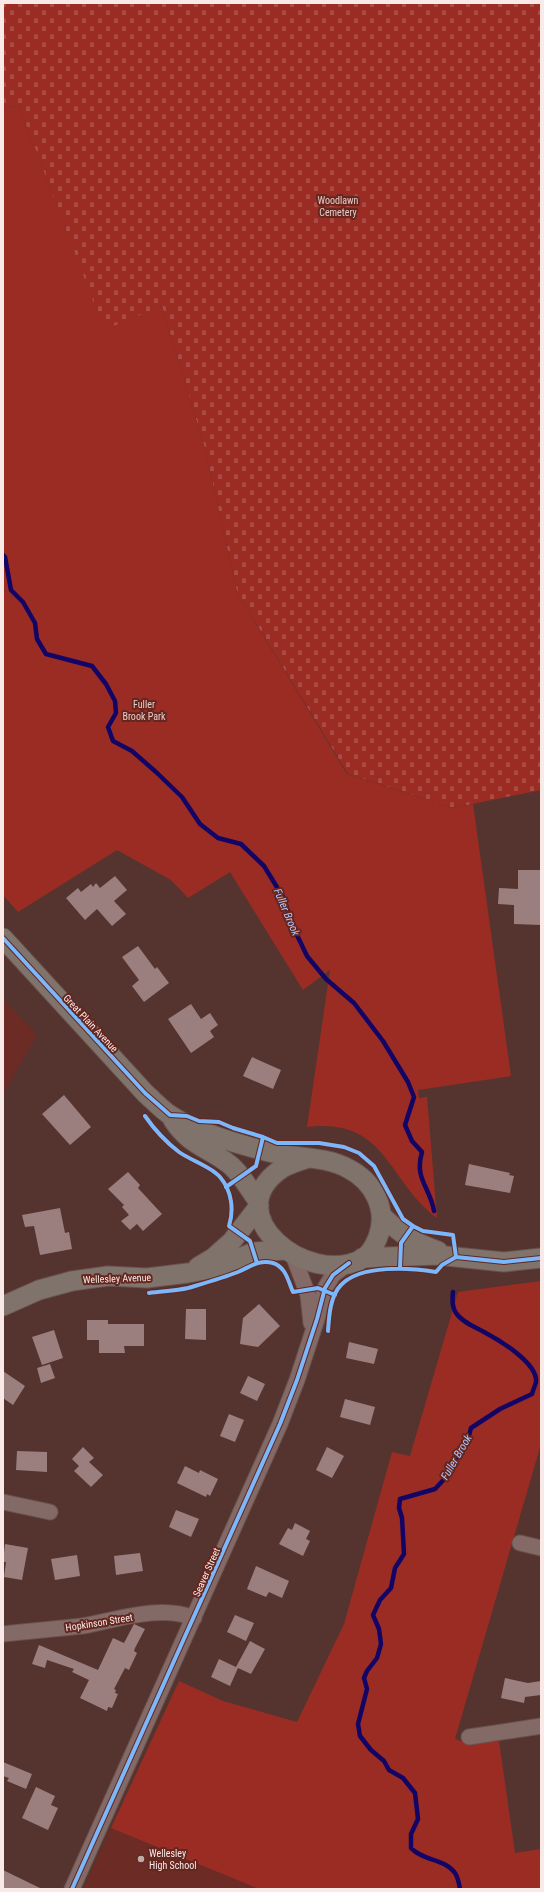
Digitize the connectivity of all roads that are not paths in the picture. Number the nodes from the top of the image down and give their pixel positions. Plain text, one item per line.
1 (3, 938) edge
2 (170, 1115) junction
3 (309, 1158) junction
4 (258, 1204) junction
5 (382, 1216) junction
6 (289, 1253) junction
7 (456, 1257) junction
8 (541, 1258) edge
9 (356, 1261) junction
10 (188, 1272) junction
11 (3, 1306) edge
12 (311, 1336) junction
13 (3, 1502) edge
14 (50, 1512) dead end
15 (520, 1543) dead end
16 (541, 1548) edge
17 (194, 1618) junction
18 (3, 1634) edge
19 (541, 1726) edge
20 (469, 1737) dead end
21 (72, 1889) edge

1 - 2 main road, Great Plain Avenue
2 - 3 main road, Great Plain Avenue
2 - 4 main road, Great Plain Avenue
3 - 4 main road
3 - 5 main road
4 - 6 main road
4 - 10 main road, Wellesley Avenue
5 - 7 main road
5 - 9 main road
6 - 9 main road
6 - 10 main road, Wellesley Avenue
6 - 12 street, Seaver Street
7 - 8 main road
7 - 9 main road
9 - 12 street, Seaver Street
10 - 11 main road, Wellesley Avenue
12 - 17 street, Seaver Street
13 - 14 street
15 - 16 street
17 - 18 street, Hopkinson Street
17 - 21 street, Seaver Street
19 - 20 street

